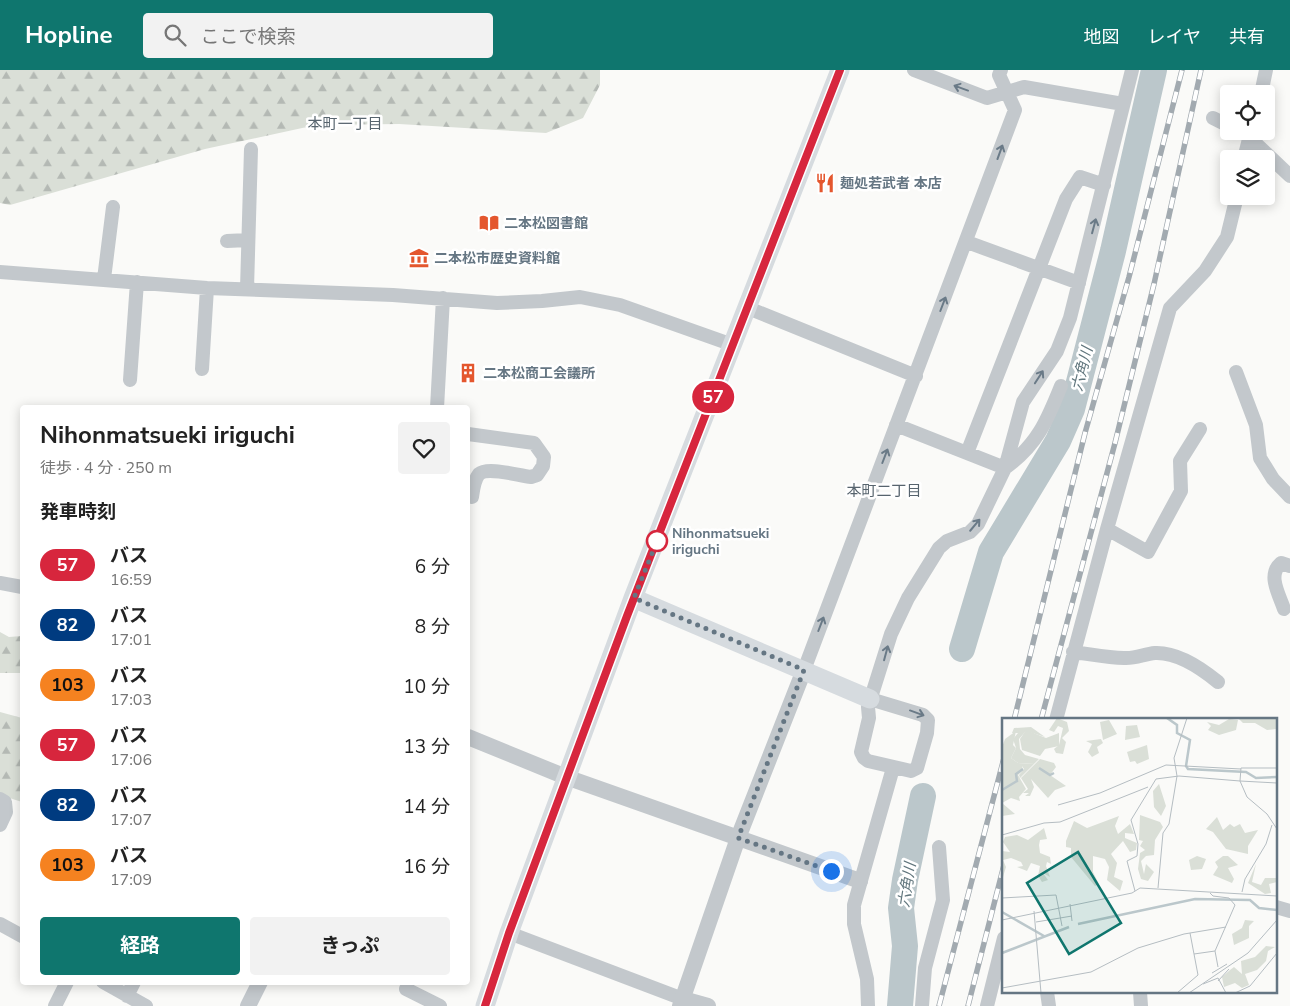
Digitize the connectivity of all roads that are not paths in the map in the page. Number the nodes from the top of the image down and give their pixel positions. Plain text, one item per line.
1 (840, 70) edge
2 (914, 70) edge
3 (1001, 70) edge
4 (1132, 70) edge
5 (1266, 70) edge
6 (1263, 85) edge
7 (1007, 93) junction
8 (1123, 104) junction
9 (1213, 118) dead end
10 (1220, 122) edge
11 (1253, 140) edge
12 (251, 149) dead end
13 (1290, 176) edge
14 (1104, 185) junction
15 (1235, 205) edge
16 (113, 207) dead end
17 (248, 240) junction
18 (227, 241) dead end
19 (967, 242) junction
20 (1038, 268) junction
21 (0, 272) edge
22 (104, 279) junction
23 (137, 282) junction
24 (1079, 283) junction
25 (207, 288) junction
26 (247, 289) junction
27 (443, 298) junction
28 (748, 308) junction
29 (733, 345) junction
30 (202, 369) dead end
31 (1236, 372) dead end
32 (916, 376) junction
33 (130, 380) dead end
34 (1061, 386) dead end
35 (437, 405) edge
36 (896, 425) junction
37 (1200, 429) dead end
38 (470, 434) edge
39 (967, 453) junction
40 (1005, 468) junction
41 (472, 497) dead end
42 (1290, 497) edge
43 (1107, 529) junction
44 (1290, 566) edge
45 (0, 583) edge
46 (20, 587) edge
47 (634, 598) junction
48 (1284, 609) dead end
49 (1073, 652) junction
50 (804, 670) junction
51 (1218, 682) dead end
52 (870, 699) junction
53 (1056, 718) edge
54 (470, 737) edge
55 (893, 768) junction
56 (566, 777) junction
57 (0, 799) edge
58 (0, 825) edge
59 (738, 838) junction
60 (938, 847) dead end
61 (860, 881) junction
62 (0, 924) edge
63 (20, 932) edge
64 (509, 933) junction
65 (1002, 946) edge
66 (65, 985) edge
67 (108, 985) edge
68 (132, 985) edge
69 (258, 985) edge
70 (406, 989) dead end
71 (127, 996) junction
72 (681, 1002) edge
73 (54, 1006) edge
74 (146, 1006) edge
75 (248, 1006) edge
76 (440, 1006) edge
77 (485, 1006) edge
78 (708, 1006) edge
79 (868, 1006) edge
80 (922, 1006) edge
81 (987, 1006) edge

1 - 28 main road
7 -> 2 street
3 - 7 street
4 - 8 street
5 - 6 street
7 - 8 street
19 -> 7 street
8 - 14 street
9 - 10 street
11 - 13 street
12 - 17 street
14 - 20 street
24 -> 14 street
15 - 43 street
16 - 22 street
17 - 18 street
17 - 26 street
19 - 20 street
32 -> 19 street
20 - 24 street
20 - 39 street
21 - 22 street
22 - 23 street
23 - 25 street
23 - 33 street
40 -> 24 street
25 - 26 street
25 - 30 street
26 - 27 street
27 - 29 street
27 - 35 street
28 - 29 main road
28 - 32 street
29 - 47 main road
31 - 42 street
32 - 36 street
34 - 40 street
36 - 39 street
50 -> 36 street
37 - 43 street
38 - 41 street
39 - 40 street
52 -> 40 street
43 - 49 street
44 - 48 street
45 - 46 street
47 - 50 main road
47 - 56 main road
49 - 51 street
49 - 53 street
50 - 52 main road
50 - 59 street
52 - 55 street
52 -> 55 street
54 - 56 street
55 - 61 street
56 - 59 street
56 - 64 main road
57 - 58 street
59 - 61 street
59 - 72 street
60 - 80 street
61 - 79 street
62 - 63 street
64 - 72 street
64 - 77 main road
65 - 81 street
66 - 73 street
67 - 71 street
68 - 71 street
69 - 75 street
70 - 76 street
71 - 74 street
72 - 78 street

